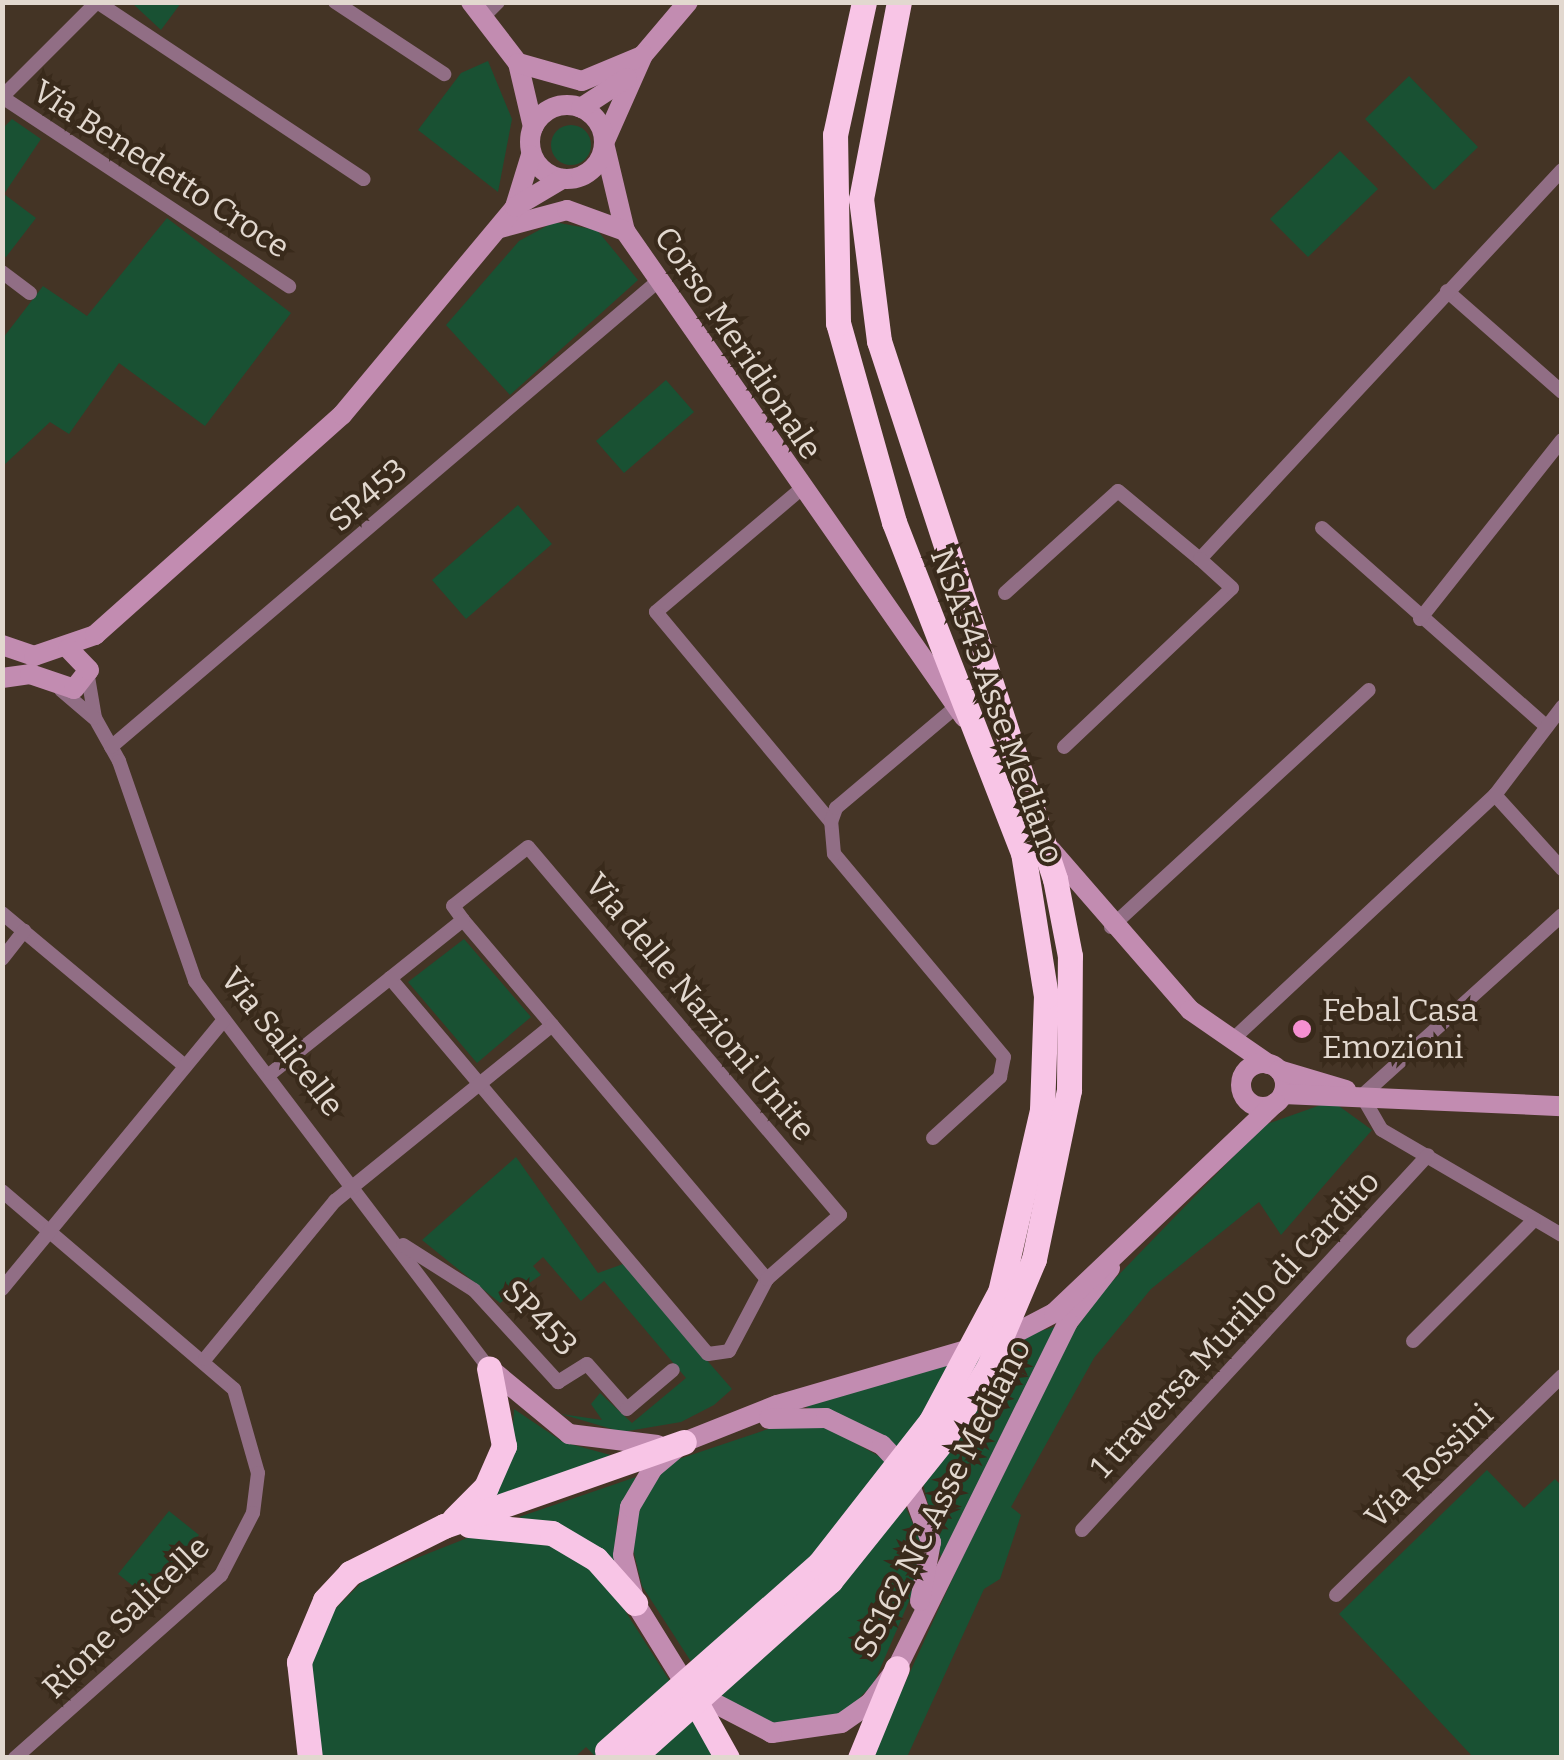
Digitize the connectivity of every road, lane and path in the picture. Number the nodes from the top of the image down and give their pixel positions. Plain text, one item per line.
1 (97, 2) edge
2 (335, 2) edge
3 (688, 2) edge
4 (864, 2) edge
5 (899, 2) edge
6 (484, 8) edge
7 (640, 62) junction
8 (518, 63) junction
9 (444, 74) dead end
10 (2, 97) edge
11 (581, 108) junction
12 (532, 127) junction
13 (604, 143) junction
14 (531, 155) junction
15 (1562, 170) edge
16 (364, 179) dead end
17 (562, 180) junction
18 (515, 207) junction
19 (498, 229) junction
20 (625, 231) junction
21 (2, 272) edge
22 (657, 282) junction
23 (289, 286) dead end
24 (1446, 291) junction
25 (30, 293) dead end
26 (1562, 392) edge
27 (1562, 440) edge
28 (801, 489) junction
29 (1322, 528) dead end
30 (1200, 559) junction
31 (1006, 593) dead end
32 (1420, 619) junction
33 (108, 624) junction
34 (2, 645) edge
35 (68, 648) junction
36 (88, 672) junction
37 (2, 678) edge
38 (61, 690) junction
39 (1369, 690) dead end
40 (957, 706) junction
41 (1562, 708) edge
42 (95, 718) junction
43 (1547, 727) junction
44 (111, 746) junction
45 (1064, 747) dead end
46 (1495, 795) junction
47 (831, 822) junction
48 (1562, 869) edge
49 (2, 913) edge
50 (1562, 915) edge
51 (463, 920) junction
52 (1111, 927) junction
53 (24, 931) junction
54 (2, 959) edge
55 (390, 978) junction
56 (224, 1020) junction
57 (552, 1025) junction
58 (1231, 1041) junction
59 (185, 1066) junction
60 (1274, 1067) junction
61 (270, 1074) junction
62 (481, 1084) junction
63 (1245, 1092) junction
64 (1362, 1096) junction
65 (1279, 1098) junction
66 (1562, 1106) edge
67 (933, 1138) dead end
68 (1428, 1156) junction
69 (1204, 1176) junction
70 (356, 1182) junction
71 (2, 1191) edge
72 (1534, 1220) junction
73 (51, 1230) junction
74 (1562, 1235) edge
75 (403, 1245) junction
76 (1110, 1268) junction
77 (767, 1279) junction
78 (2, 1289) edge
79 (1021, 1294) joint
80 (1413, 1342) dead end
81 (205, 1359) junction
82 (490, 1368) junction
83 (673, 1370) dead end
84 (1562, 1376) edge
85 (931, 1422) joint
86 (727, 1427) junction
87 (684, 1442) junction
88 (444, 1526) junction
89 (1082, 1530) dead end
90 (1336, 1595) dead end
91 (636, 1604) junction
92 (914, 1627) junction
93 (898, 1668) junction
94 (689, 1690) junction
95 (613, 1755) edge
96 (310, 1756) edge
97 (16, 1758) edge
98 (727, 1758) edge
99 (860, 1758) edge

1 - 10 street
1 - 16 street
2 - 9 street
3 - 7 street
4 - 85 highway, NSA543 Asse Mediano, bridge
5 - 79 highway, NSA543 Asse Mediano, bridge
6 - 8 street
7 - 8 street
7 - 11 street
7 - 13 street
8 - 12 street
10 - 23 street, Via Benedetto Croce
11 - 12 street
11 - 13 street
12 - 14 street
13 - 17 street
13 - 20 street, Corso Meridionale
14 - 17 street
14 - 18 street
15 - 24 street
17 - 18 street
18 - 19 street
19 - 20 street
19 - 33 street
20 - 22 street, Corso Meridionale
21 - 25 street
22 - 28 street, Corso Meridionale
22 - 44 street, SP453
24 - 26 street
24 - 30 street
27 - 32 street
28 - 40 street, Corso Meridionale
28 - 47 street, Corso Meridionale
29 - 32 street
30 - 31 street
30 - 45 street
32 - 43 street
33 - 35 street
33 - 36 street
34 - 35 street
35 - 36 street
36 - 38 street
36 - 42 street, Via Salicelle / SP453
37 - 38 street, Via Salicelle / SP453
38 - 42 street, Via Salicelle / SP453
39 - 52 street
40 - 47 street
40 - 52 street, Corso Meridionale
41 - 43 street
42 - 44 street, Via Salicelle / SP453
43 - 46 street
44 - 56 street, Via Salicelle / SP453
46 - 48 street
46 - 58 street
47 - 67 street, Corso Meridionale
49 - 53 street
50 - 64 street
51 - 55 street, Via delle Nazioni Unite
51 - 57 street
51 - 77 street, Via delle Nazioni Unite
52 - 58 street, Corso Meridionale
53 - 54 street
53 - 59 street
55 - 61 street, Via delle Nazioni Unite
55 - 62 street, Via delle Nazioni Unite
56 - 59 street
56 - 61 street, Via Salicelle / SP453
57 - 62 street
57 - 77 street
58 - 60 street, Corso Meridionale
58 - 63 street
59 - 73 street
60 - 63 street
60 - 64 street, Corso Meridionale
60 - 65 street
61 - 70 street, Via Salicelle / SP453
62 - 70 street
62 - 77 street, Via delle Nazioni Unite
63 - 65 street
63 - 69 street, SS162 NC Asse Mediano
64 - 65 street
64 - 66 street
64 - 68 street
65 - 69 street, SS162 NC Asse Mediano
68 - 72 street
68 - 89 street, 1 traversa Murillo di Cardito
69 - 76 street, SS162 NC Asse Mediano
70 - 75 street, Via Salicelle / SP453
70 - 81 street
71 - 73 street
72 - 74 street
72 - 80 street
73 - 78 street
73 - 81 street, Rione Salicelle
75 - 82 street, Via Salicelle / SP453
75 - 83 street, SP453
76 - 86 street, SS162 NC Asse Mediano
76 - 92 street, SS162 NC Asse Mediano
79 - 95 highway, SS162 NC Asse Mediano, bridge
81 - 97 street, Rione Salicelle
82 - 87 street
82 - 88 highway
84 - 90 street, Via Rossini
85 - 95 highway, SS162 NC Asse Mediano, bridge
86 - 87 street, SS162 NC Asse Mediano
86 - 92 street
87 - 88 highway
87 - 91 street, SS162 NC Asse Mediano
88 - 91 highway
88 - 96 highway
91 - 94 street, SS162 NC Asse Mediano
92 - 93 street, SS162 NC Asse Mediano
93 - 94 street, SS162 NC Asse Mediano
93 - 99 highway
94 - 98 highway

